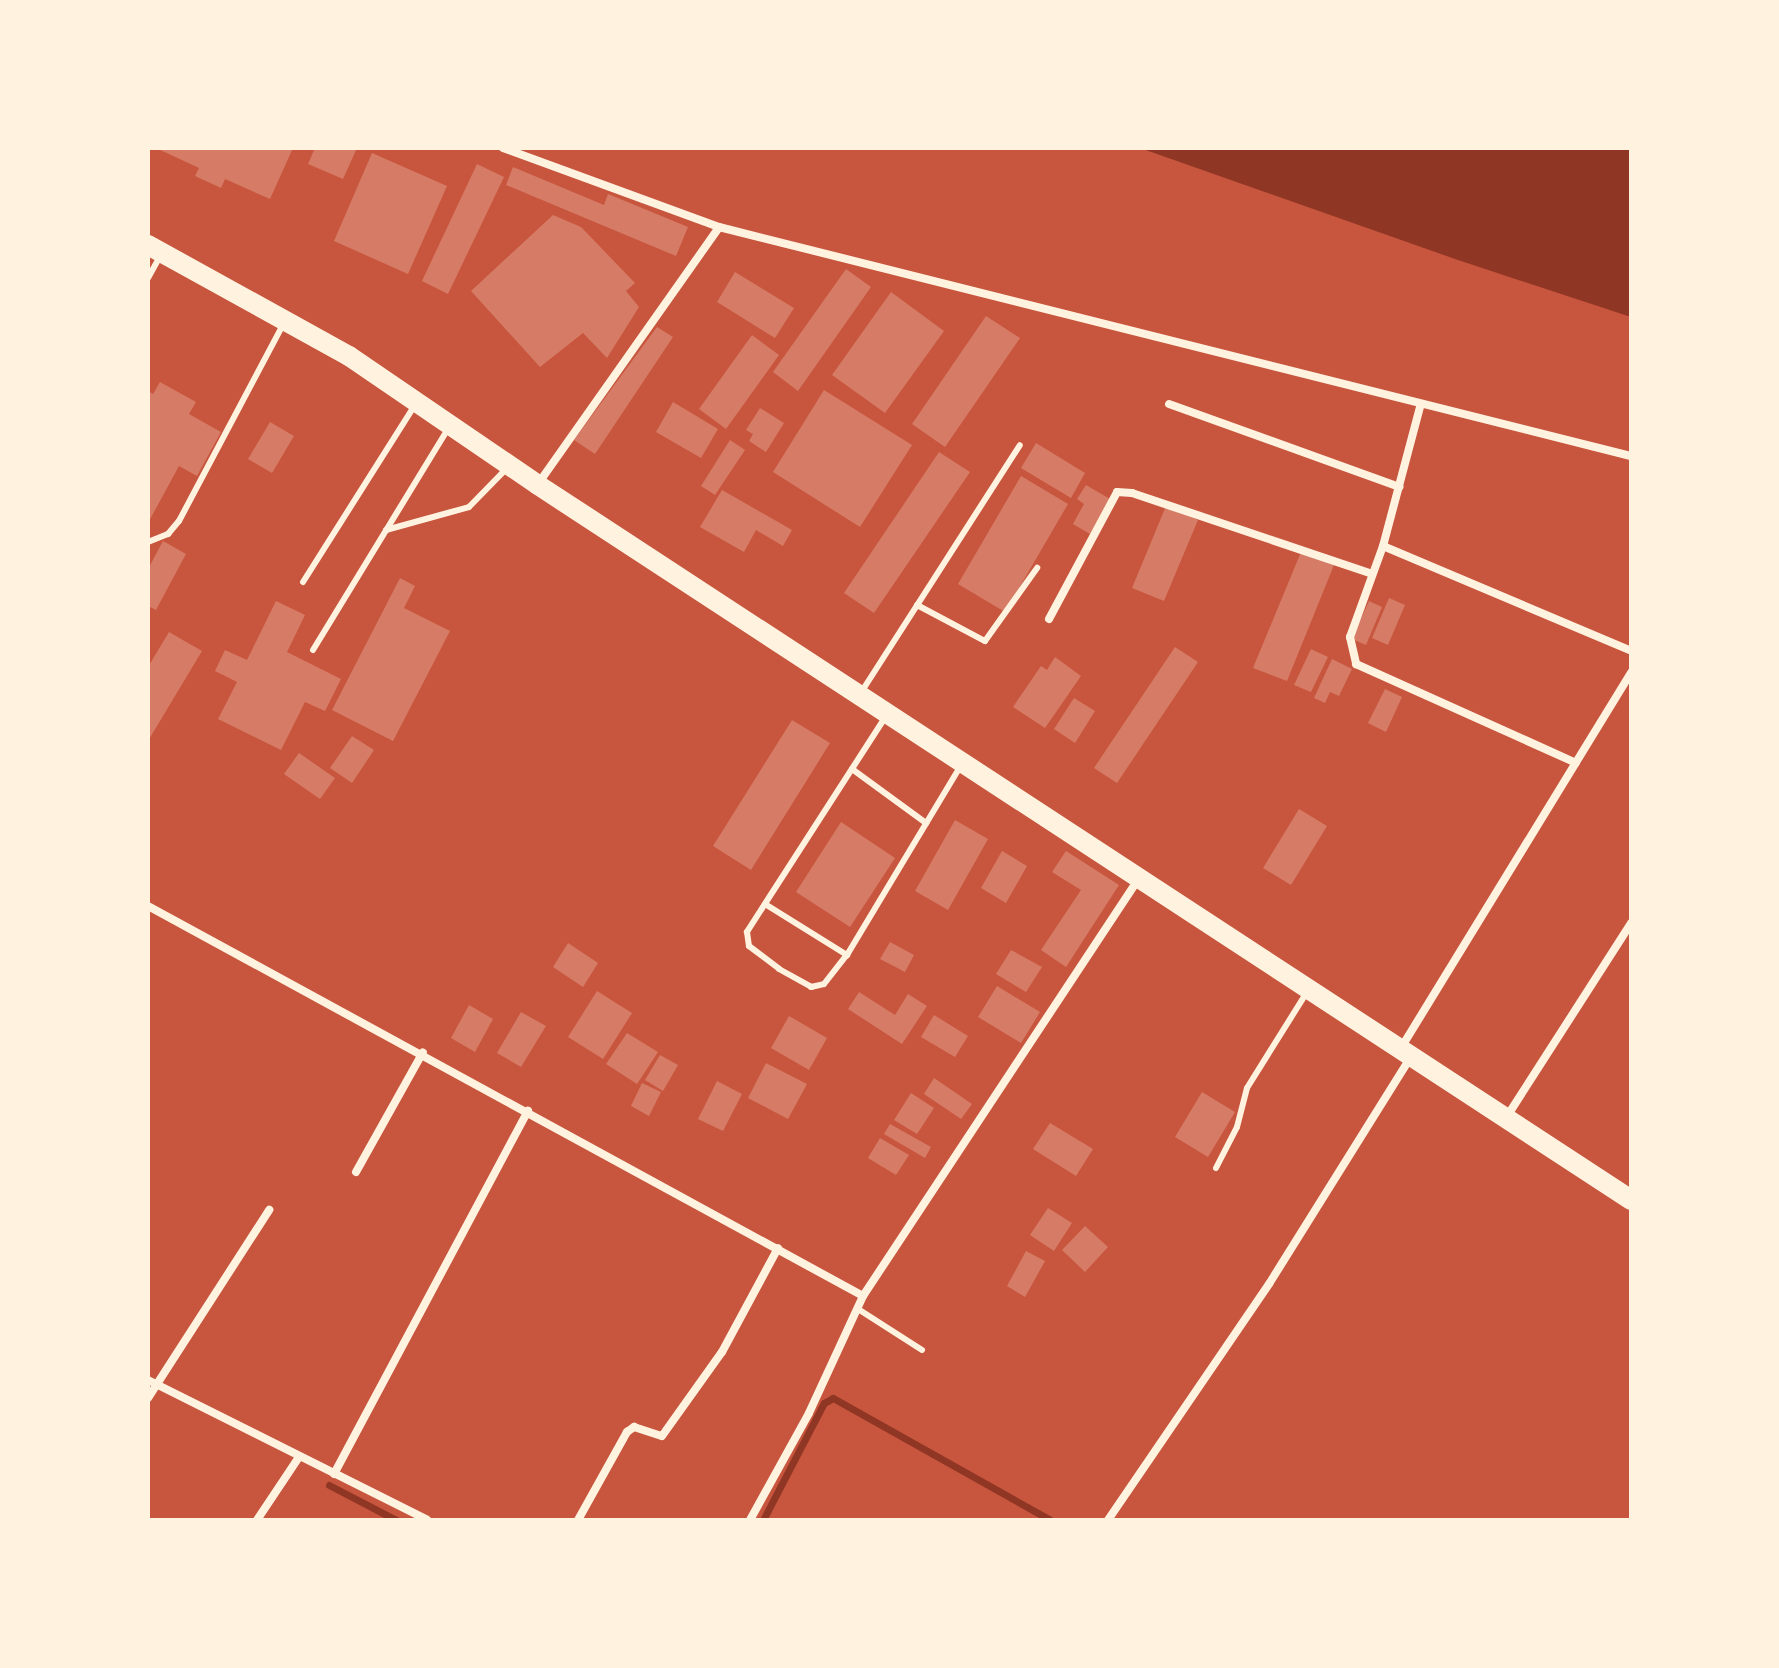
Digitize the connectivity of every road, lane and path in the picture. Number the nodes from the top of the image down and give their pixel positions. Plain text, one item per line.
1 (503, 148) edge
2 (719, 227) junction
3 (155, 248) edge
4 (148, 278) edge
5 (286, 320) junction
6 (416, 402) junction
7 (1169, 404) dead end
8 (1420, 407) junction
9 (450, 425) junction
10 (1020, 445) dead end
11 (1631, 456) edge
12 (509, 465) junction
13 (538, 485) junction
14 (1399, 487) junction
15 (386, 530) junction
16 (148, 542) edge
17 (1383, 546) junction
18 (1037, 568) dead end
19 (1372, 574) junction
20 (303, 582) dead end
21 (917, 605) junction
22 (1049, 619) dead end
23 (313, 650) dead end
24 (1631, 651) edge
25 (1631, 672) edge
26 (859, 695) junction
27 (888, 713) junction
28 (963, 762) junction
29 (1576, 763) junction
30 (852, 769) junction
31 (926, 823) junction
32 (1139, 878) junction
33 (765, 904) junction
34 (148, 906) edge
35 (1631, 923) edge
36 (847, 955) junction
37 (1309, 989) junction
38 (423, 1052) junction
39 (1406, 1052) junction
40 (528, 1110) junction
41 (1505, 1118) junction
42 (1216, 1168) dead end
43 (356, 1172) dead end
44 (1631, 1200) edge
45 (269, 1210) dead end
46 (778, 1248) junction
47 (863, 1296) junction
48 (858, 1309) junction
49 (922, 1350) dead end
50 (152, 1382) edge
51 (148, 1398) edge
52 (299, 1457) junction
53 (334, 1474) junction
54 (257, 1520) edge
55 (427, 1520) edge
56 (578, 1520) edge
57 (750, 1520) edge
58 (1108, 1520) edge

1 - 2 street
2 - 8 street
2 - 13 street
3 - 4 lane
3 - 5 main road
5 - 6 main road
5 - 16 lane
6 - 9 main road
6 - 20 lane
7 - 14 street
8 - 11 street
8 - 14 street
9 - 12 main road
9 - 15 lane
10 - 21 lane
12 - 13 main road
12 - 15 lane
13 - 26 main road
14 - 17 street
15 - 23 lane
17 - 19 street
17 - 24 street
18 - 21 lane
19 - 22 street
19 - 29 street
21 - 26 lane
25 - 29 street
26 - 27 main road
27 - 28 main road
27 - 30 lane
28 - 31 lane
28 - 32 main road
29 - 39 street
30 - 31 lane
30 - 33 lane
31 - 36 lane
32 - 37 main road
32 - 47 street
33 - 36 lane
33 - 36 lane
34 - 38 street
35 - 41 street
37 - 39 main road
37 - 42 lane
38 - 40 street
38 - 43 street
39 - 41 main road
39 - 58 street
40 - 46 street
40 - 53 street
41 - 44 main road
45 - 50 street
46 - 47 street
46 - 56 street
47 - 48 street
48 - 49 lane
48 - 57 street
50 - 51 street
50 - 52 street
52 - 53 street
52 - 54 street
53 - 55 street

